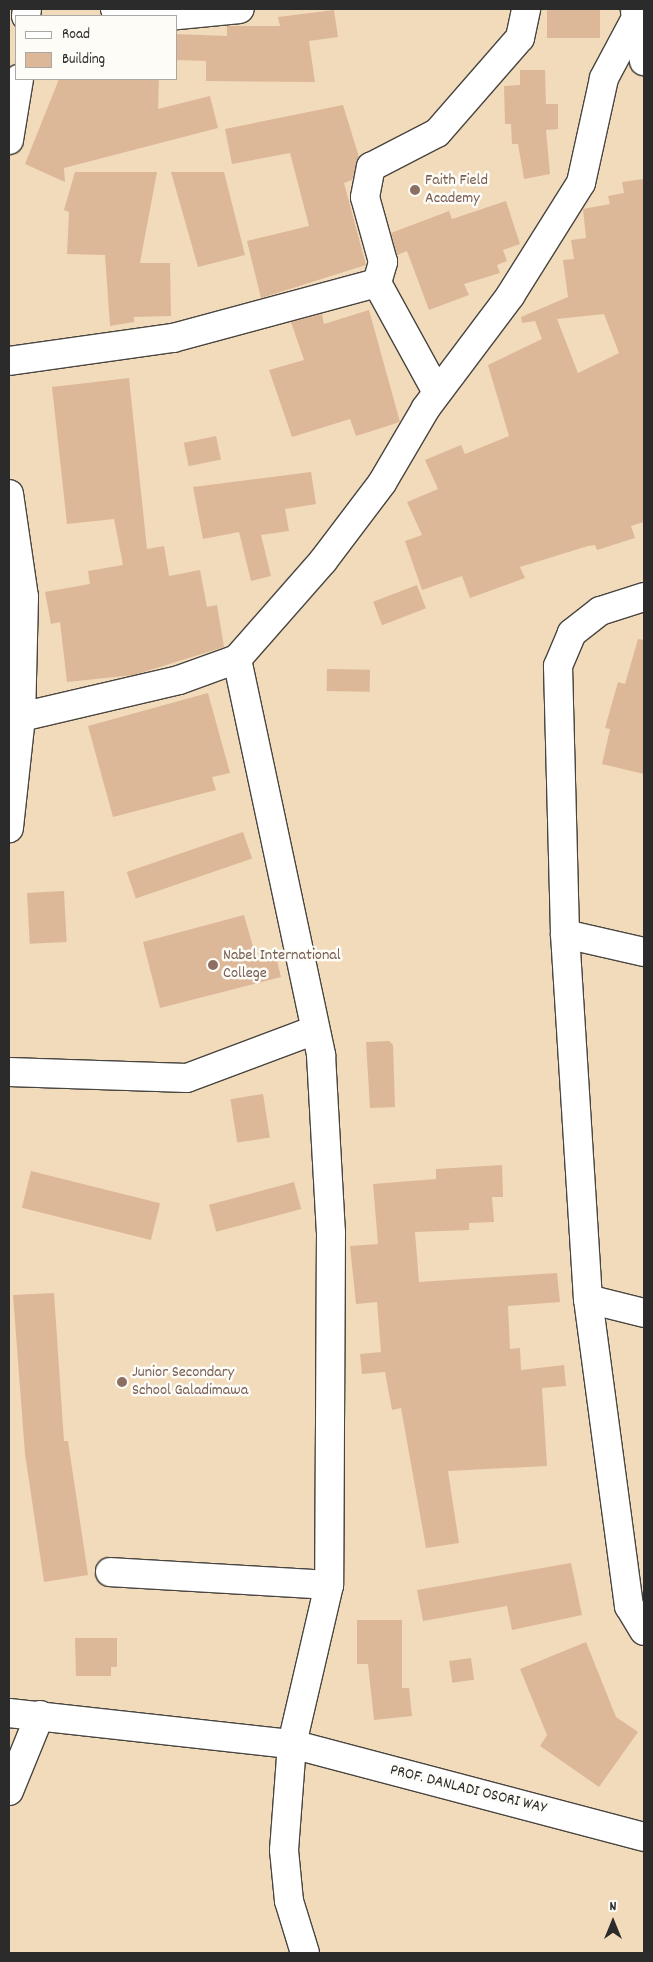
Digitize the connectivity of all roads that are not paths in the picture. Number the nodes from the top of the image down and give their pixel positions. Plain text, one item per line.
1 (115, 9) edge
2 (240, 9) edge
3 (526, 9) edge
4 (635, 13) edge
5 (154, 15) edge
6 (178, 15) edge
7 (644, 62) edge
8 (19, 80) edge
9 (9, 140) edge
10 (377, 283) junction
11 (9, 361) edge
12 (438, 392) junction
13 (9, 494) edge
14 (644, 597) edge
15 (236, 659) junction
16 (21, 717) junction
17 (9, 828) edge
18 (565, 934) junction
19 (644, 952) edge
20 (315, 1030) junction
21 (9, 1072) edge
22 (588, 1299) junction
23 (644, 1313) edge
24 (110, 1572) dead end
25 (328, 1585) junction
26 (644, 1631) edge
27 (9, 1713) edge
28 (40, 1715) junction
29 (292, 1744) junction
30 (9, 1791) edge
31 (644, 1837) edge
32 (305, 1953) edge

1 - 5 street
2 - 6 street
3 - 10 street
4 - 7 street
4 - 12 street
8 - 9 street
10 - 11 street
10 - 12 street
12 - 15 street
13 - 16 street
14 - 18 street
15 - 16 street
15 - 20 street
16 - 17 street
18 - 19 street
18 - 22 street
20 - 21 street
20 - 25 street
22 - 23 street
22 - 26 street
24 - 25 street
25 - 29 street
27 - 28 street, PROF. DANLADI OSORI WAY
28 - 29 street, PROF. DANLADI OSORI WAY
28 - 30 street
29 - 31 street, PROF. DANLADI OSORI WAY
29 - 32 street

